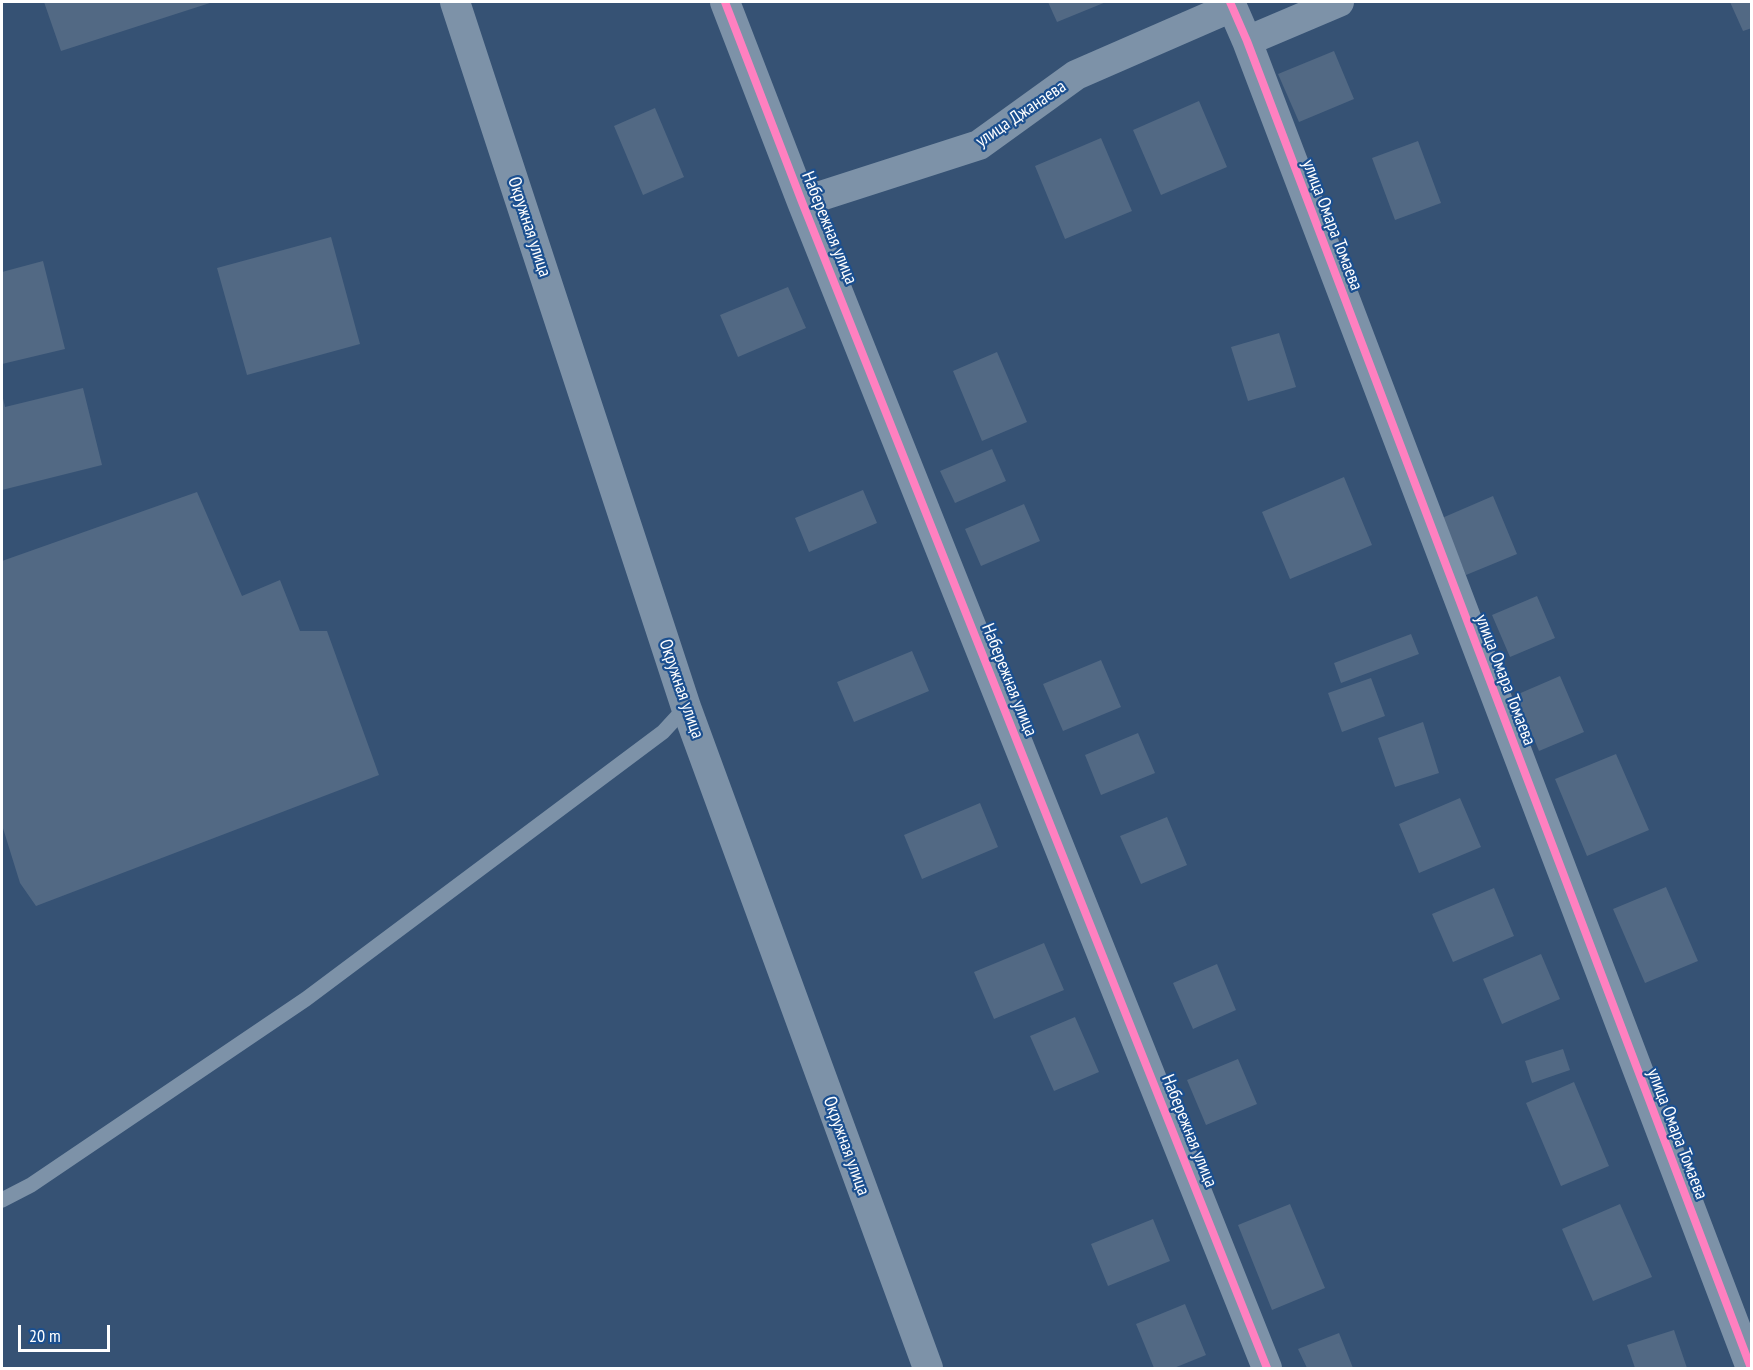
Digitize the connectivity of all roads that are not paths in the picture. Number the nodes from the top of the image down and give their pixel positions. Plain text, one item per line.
1 (455, 2) edge
2 (725, 2) edge
3 (1339, 2) edge
4 (1231, 4) edge
5 (1247, 41) junction
6 (802, 202) junction
7 (686, 706) junction
8 (2, 1200) edge
9 (928, 1368) edge
10 (1267, 1368) edge
11 (1750, 1368) edge

1 - 7 street, Окружная улица
2 - 6 street, Набережная улица
3 - 5 street
4 - 5 street, улица Омара Томаева
4 - 6 street, улица Джанаева
5 - 11 street, улица Омара Томаева
6 - 10 street, Набережная улица
7 - 8 lane
7 - 9 street, Окружная улица

